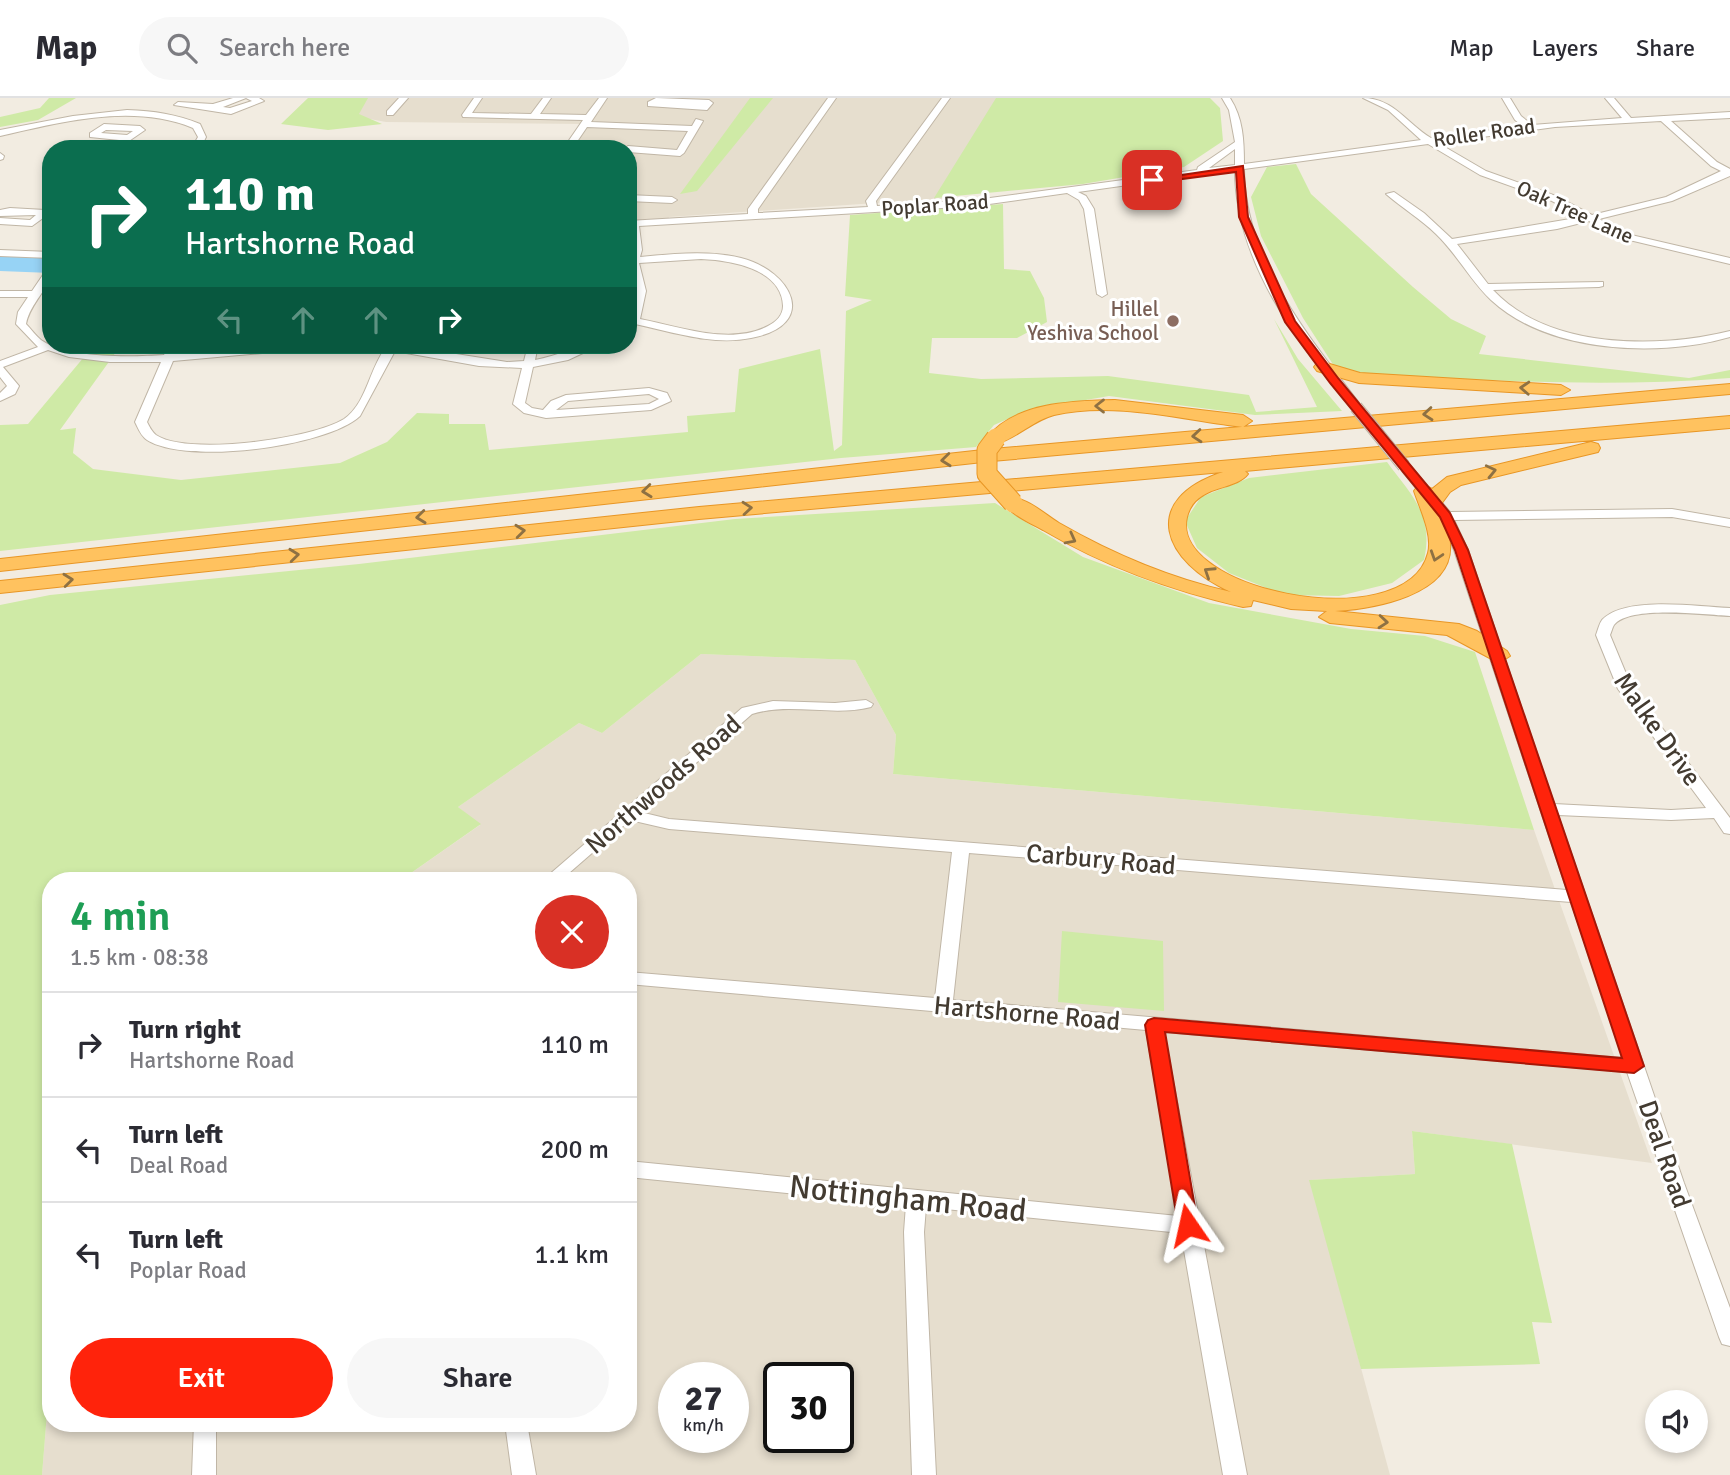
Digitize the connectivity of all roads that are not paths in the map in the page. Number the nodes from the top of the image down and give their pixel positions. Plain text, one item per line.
1 (168, 98) edge
2 (242, 98) edge
3 (250, 98) edge
4 (404, 98) edge
5 (478, 98) edge
6 (547, 98) edge
7 (603, 98) edge
8 (832, 98) edge
9 (946, 98) edge
10 (1226, 98) edge
11 (1367, 98) edge
12 (1506, 98) edge
13 (1609, 98) edge
14 (709, 103) edge
15 (178, 105) junction
16 (214, 107) junction
17 (107, 113) junction
18 (390, 113) dead end
19 (163, 114) junction
20 (1730, 115) edge
21 (534, 116) junction
22 (1662, 117) junction
23 (1628, 119) junction
24 (587, 121) junction
25 (104, 127) dead end
26 (1530, 127) junction
27 (695, 129) junction
28 (0, 133) edge
29 (200, 140) edge
30 (574, 140) edge
31 (1429, 141) junction
32 (1238, 144) junction
33 (637, 153) edge
34 (1728, 172) edge
35 (1240, 174) junction
36 (1189, 175) junction
37 (1071, 192) junction
38 (1391, 194) dead end
39 (637, 198) edge
40 (672, 200) dead end
41 (873, 209) junction
42 (42, 212) edge
43 (0, 213) edge
44 (42, 216) edge
45 (753, 216) junction
46 (1591, 219) junction
47 (0, 221) edge
48 (637, 224) edge
49 (1450, 242) junction
50 (0, 253) edge
51 (42, 255) edge
52 (637, 256) edge
53 (1730, 261) edge
54 (42, 281) edge
55 (1599, 284) dead end
56 (637, 287) edge
57 (1486, 287) junction
58 (42, 289) edge
59 (0, 294) edge
60 (35, 294) junction
61 (1102, 294) dead end
62 (637, 315) edge
63 (637, 325) edge
64 (1730, 334) edge
65 (42, 347) edge
66 (42, 349) edge
67 (71, 354) edge
68 (170, 354) edge
69 (206, 354) edge
70 (386, 354) edge
71 (432, 354) edge
72 (531, 354) edge
73 (575, 354) edge
74 (169, 357) junction
75 (528, 365) junction
76 (1323, 367) junction
77 (0, 368) edge
78 (1723, 389) edge
79 (0, 398) edge
80 (546, 414) junction
81 (1338, 422) junction
82 (1730, 422) edge
83 (1730, 429) edge
84 (1367, 456) junction
85 (1434, 503) junction
86 (1730, 523) edge
87 (0, 565) edge
88 (0, 587) edge
89 (1730, 612) edge
90 (1499, 656) junction
91 (866, 704) dead end
92 (1550, 809) junction
93 (1718, 813) junction
94 (626, 814) junction
95 (1730, 829) edge
96 (961, 848) junction
97 (560, 872) edge
98 (1577, 897) junction
99 (637, 979) edge
100 (943, 1005) junction
101 (1154, 1025) junction
102 (1634, 1066) junction
103 (637, 1170) edge
104 (917, 1198) junction
105 (1188, 1225) junction
106 (1730, 1337) edge
107 (205, 1432) edge
108 (517, 1432) edge
109 (204, 1475) edge
110 (524, 1475) edge
111 (925, 1475) edge
112 (1235, 1475) edge

1 - 15 street
2 - 16 street
3 - 16 street
4 - 18 street
5 - 21 street
6 - 21 street
7 - 24 street
8 - 45 street
9 - 41 street
10 - 32 street, Deal Road
11 - 31 street, Oak Tree Lane
12 - 26 street
13 - 23 street
14 - 14 street
14 - 27 street
15 - 16 street
15 - 19 street
17 - 19 street
17 - 25 street
17 - 28 street
19 - 29 street
20 - 22 street, Roller Road
21 - 24 street
22 - 23 street, Roller Road
22 - 34 street
23 - 26 street, Roller Road
24 - 27 street
24 - 30 street
26 - 31 street, Roller Road
27 - 33 street
31 - 35 street, Roller Road
31 - 46 street, Oak Tree Lane
32 - 35 street, Deal Road
32 - 36 street
34 - 46 street
35 - 36 street, Poplar Road
35 - 76 street, Deal Road
36 - 37 street, Poplar Road
37 - 41 street, Poplar Road
37 - 61 street
38 - 49 street
39 - 40 street
41 - 45 street, Poplar Road
42 - 43 street
44 - 47 street
45 - 48 street, Poplar Road
46 - 49 street
46 - 53 street, Oak Tree Lane
49 - 57 street
50 - 51 street
52 - 63 street
54 - 60 street
55 - 57 street
56 - 62 street
57 - 64 street
58 - 60 street
59 - 60 street
60 - 65 street
66 - 77 street
67 - 74 street
68 - 74 street
69 - 74 street
70 - 74 street
71 - 75 street
72 - 75 street
73 - 75 street
75 - 80 street
78 -> 76 highway
76 - 85 street, Deal Road, bridge
77 - 79 street
78 -> 81 highway
80 - 80 street
81 -> 87 highway
81 -> 90 highway, bridge
82 - 84 highway
85 -> 83 highway
85 -> 84 highway
88 -> 84 highway
85 - 86 street
85 - 90 street, Deal Road
89 - 93 street, Malke Drive
90 - 92 street, Deal Road
91 - 94 street, Northwoods Road
92 - 93 street
92 - 98 street, Deal Road
93 - 95 street, Malke Drive
94 - 96 street, Carbury Road
94 - 97 street, Northwoods Road
96 - 98 street, Carbury Road
96 - 100 street
98 - 102 street, Deal Road
99 - 100 street, Hartshorne Road
100 - 101 street, Hartshorne Road
101 - 102 street, Hartshorne Road
101 - 105 street
102 - 106 street, Deal Road
103 - 104 street, Nottingham Road
104 - 105 street, Nottingham Road
104 - 111 street
105 - 112 street
107 - 109 street
108 - 110 street

